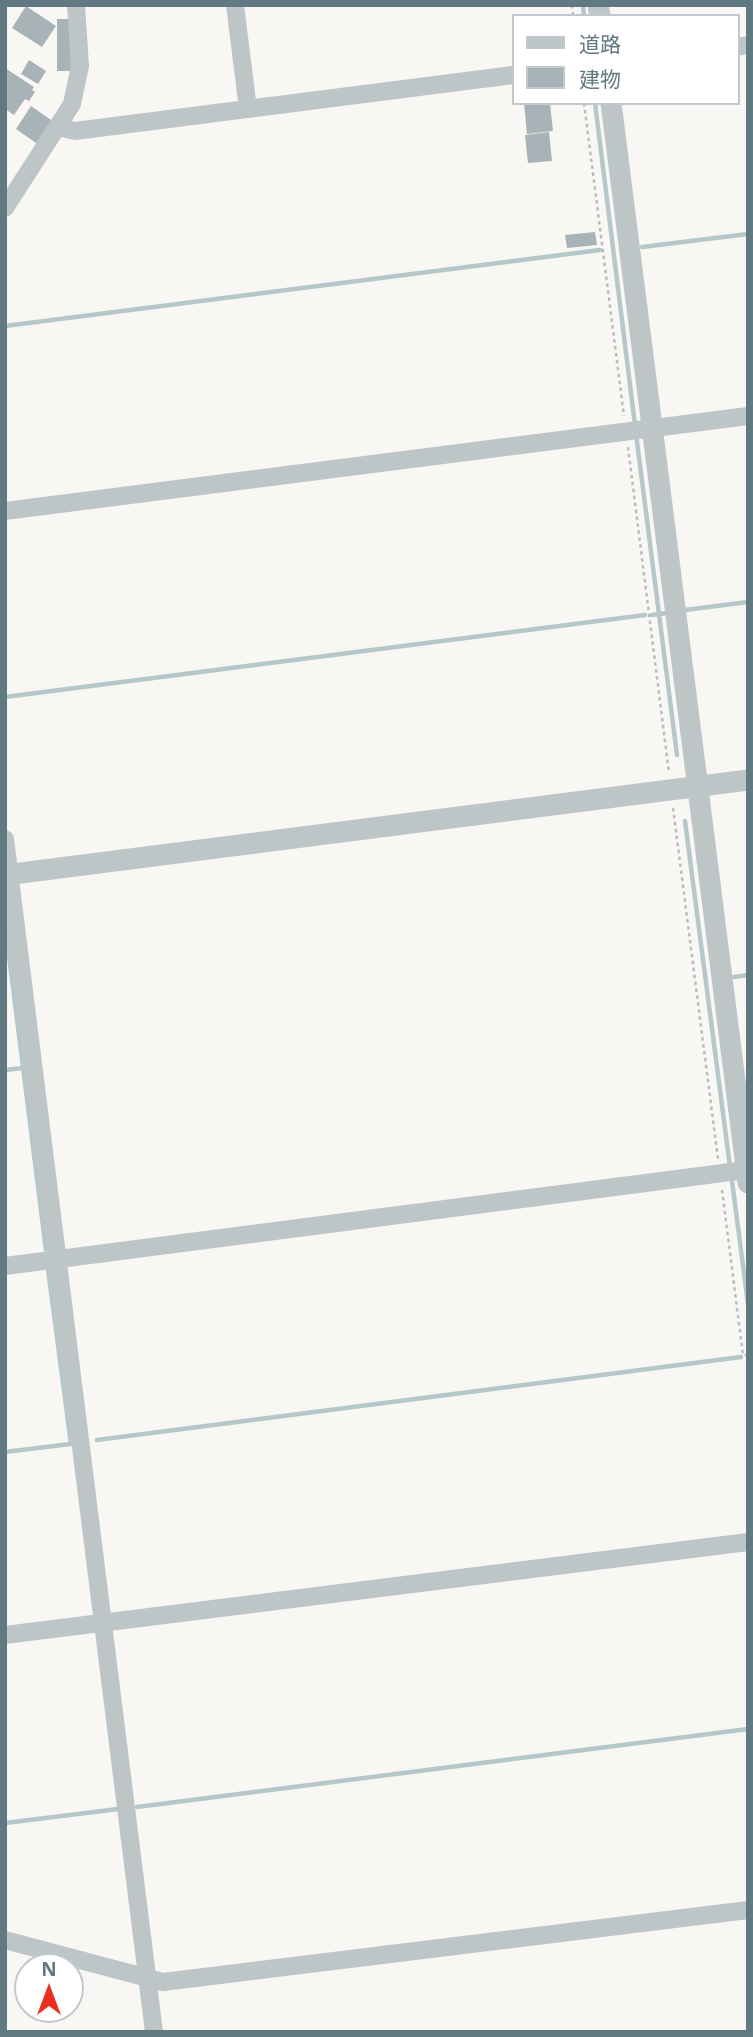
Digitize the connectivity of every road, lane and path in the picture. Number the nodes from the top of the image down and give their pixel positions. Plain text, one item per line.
1 (76, 5) edge
2 (235, 5) edge
3 (512, 75) edge
4 (584, 105) edge
5 (611, 105) edge
6 (248, 109) junction
7 (59, 127) junction
8 (5, 208) edge
9 (748, 416) edge
10 (637, 430) junction
11 (5, 511) edge
12 (748, 780) edge
13 (696, 786) junction
14 (671, 790) junction
15 (5, 839) edge
16 (8, 875) edge
17 (746, 1145) edge
18 (720, 1173) junction
19 (747, 1176) edge
20 (57, 1259) junction
21 (5, 1266) edge
22 (748, 1355) edge
23 (748, 1542) edge
24 (104, 1623) junction
25 (5, 1634) edge
26 (748, 1910) edge
27 (5, 1940) edge
28 (148, 1980) junction
29 (154, 2032) edge

1 - 7 street
2 - 6 street
3 - 6 street
4 - 10 path
5 - 10 street
6 - 7 street
7 - 8 street
9 - 10 street
10 - 11 street
10 - 13 street
10 - 14 path
12 - 13 street
13 - 14 street
13 - 17 street
14 - 16 street
14 - 18 path
15 - 16 street
16 - 20 street
17 - 19 street
18 - 19 street
18 - 20 street
18 - 22 path
20 - 21 street
20 - 24 street
23 - 24 street
24 - 25 street
24 - 28 street
26 - 28 street
27 - 28 street
28 - 29 street

